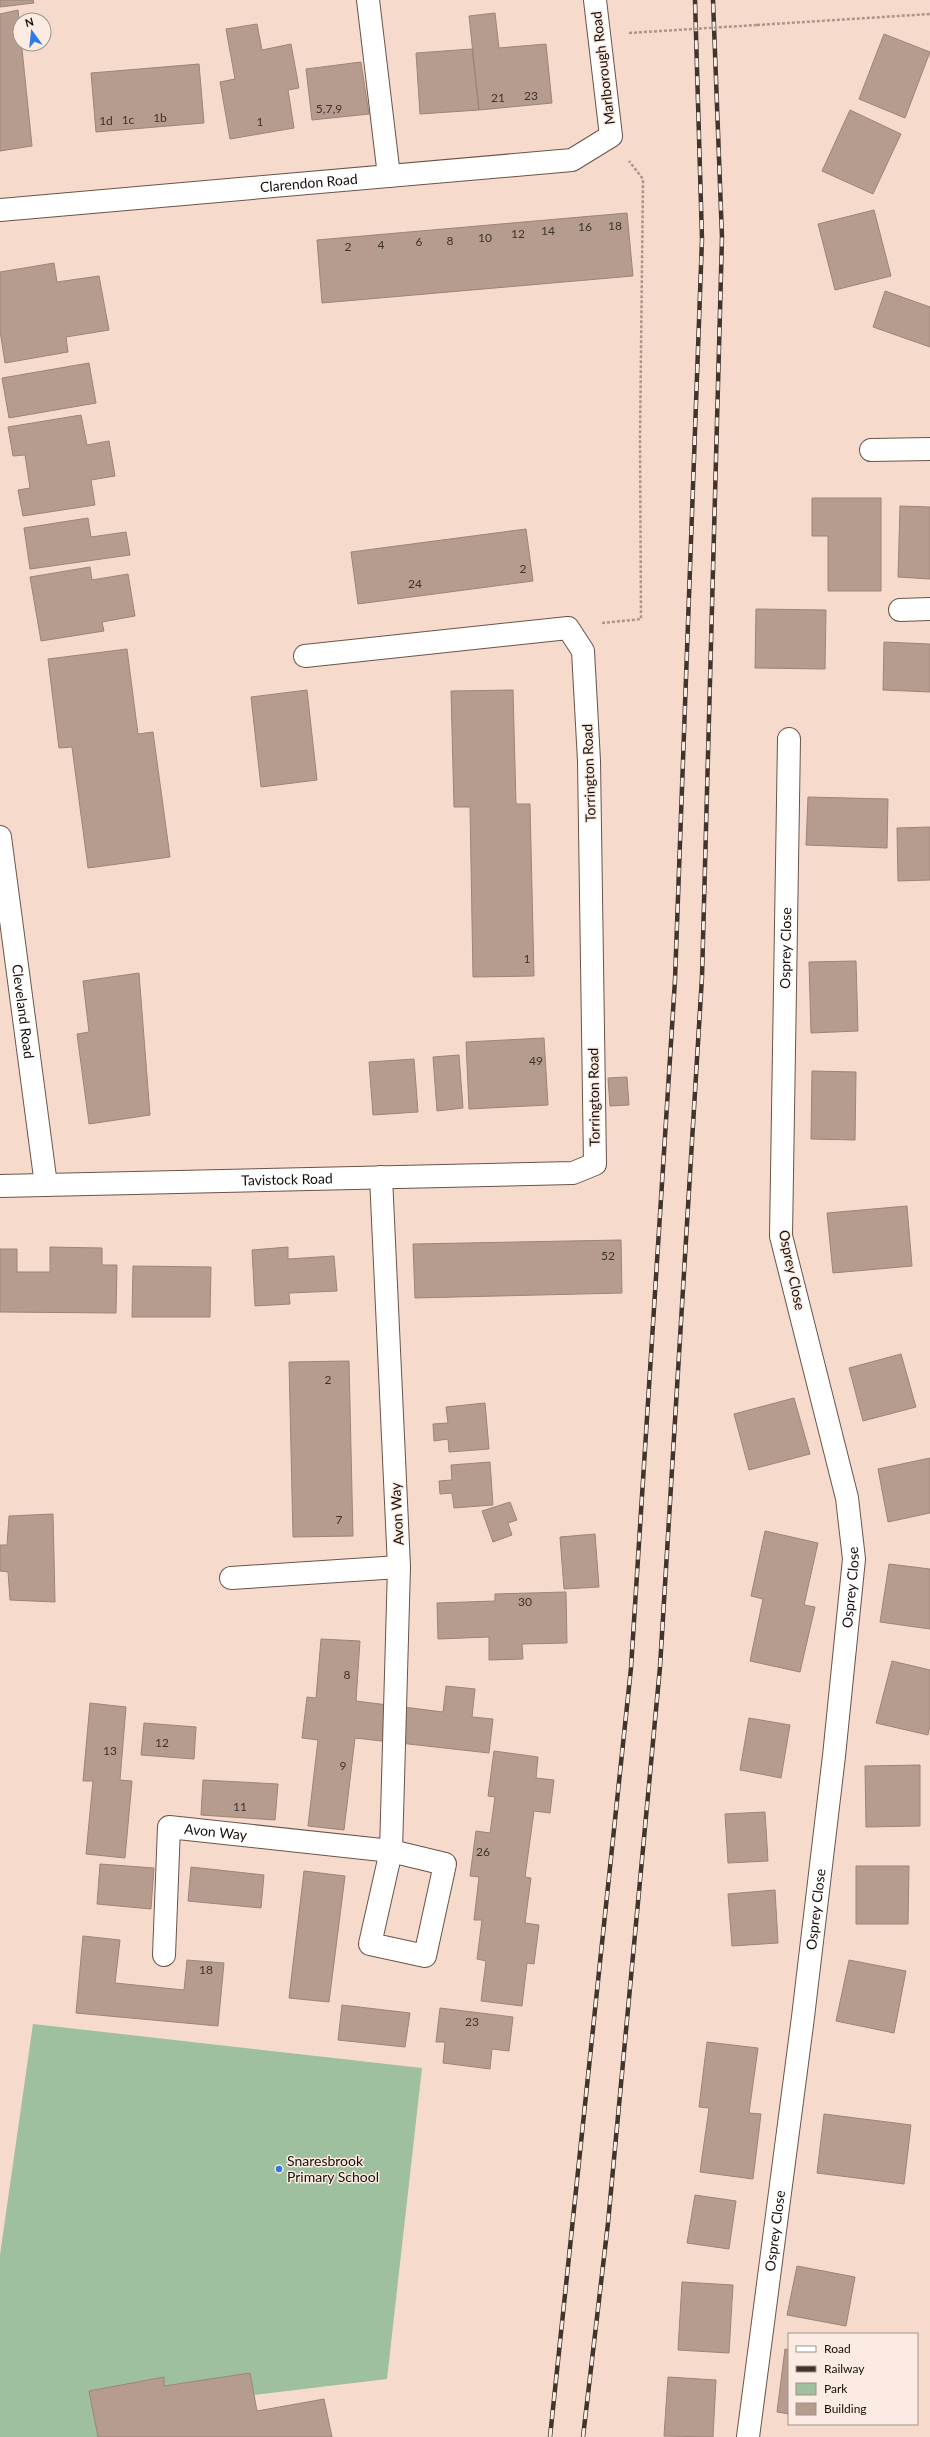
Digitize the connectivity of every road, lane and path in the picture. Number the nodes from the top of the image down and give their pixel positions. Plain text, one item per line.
1 (368, 0) edge
2 (596, 0) edge
3 (930, 14) edge
4 (644, 32) dead end
5 (611, 136) junction
6 (389, 176) junction
7 (0, 210) edge
8 (930, 449) edge
9 (871, 450) dead end
10 (930, 609) edge
11 (900, 610) dead end
12 (568, 628) junction
13 (305, 656) dead end
14 (789, 739) dead end
15 (0, 837) edge
16 (573, 1173) joint
17 (381, 1177) junction
18 (46, 1185) junction
19 (0, 1186) edge
20 (400, 1567) junction
21 (231, 1578) dead end
22 (391, 1852) junction
23 (164, 1955) dead end
24 (748, 2437) edge

1 - 6 street
2 - 5 street, Marlborough Road
3 - 4 path, bridge
5 - 6 street, Clarendon Road
5 - 12 path
6 - 7 street, Clarendon Road
8 - 9 street
10 - 11 street
12 - 13 street
12 - 16 street, Torrington Road
14 - 24 street, Osprey Close
15 - 18 street, Cleveland Road
16 - 17 street, Tavistock Road
17 - 18 street, Tavistock Road
17 - 20 street, Avon Way
18 - 19 street, Tavistock Road
20 - 21 street
20 - 22 street, Avon Way
22 - 22 street, Avon Way
22 - 23 street, Avon Way

